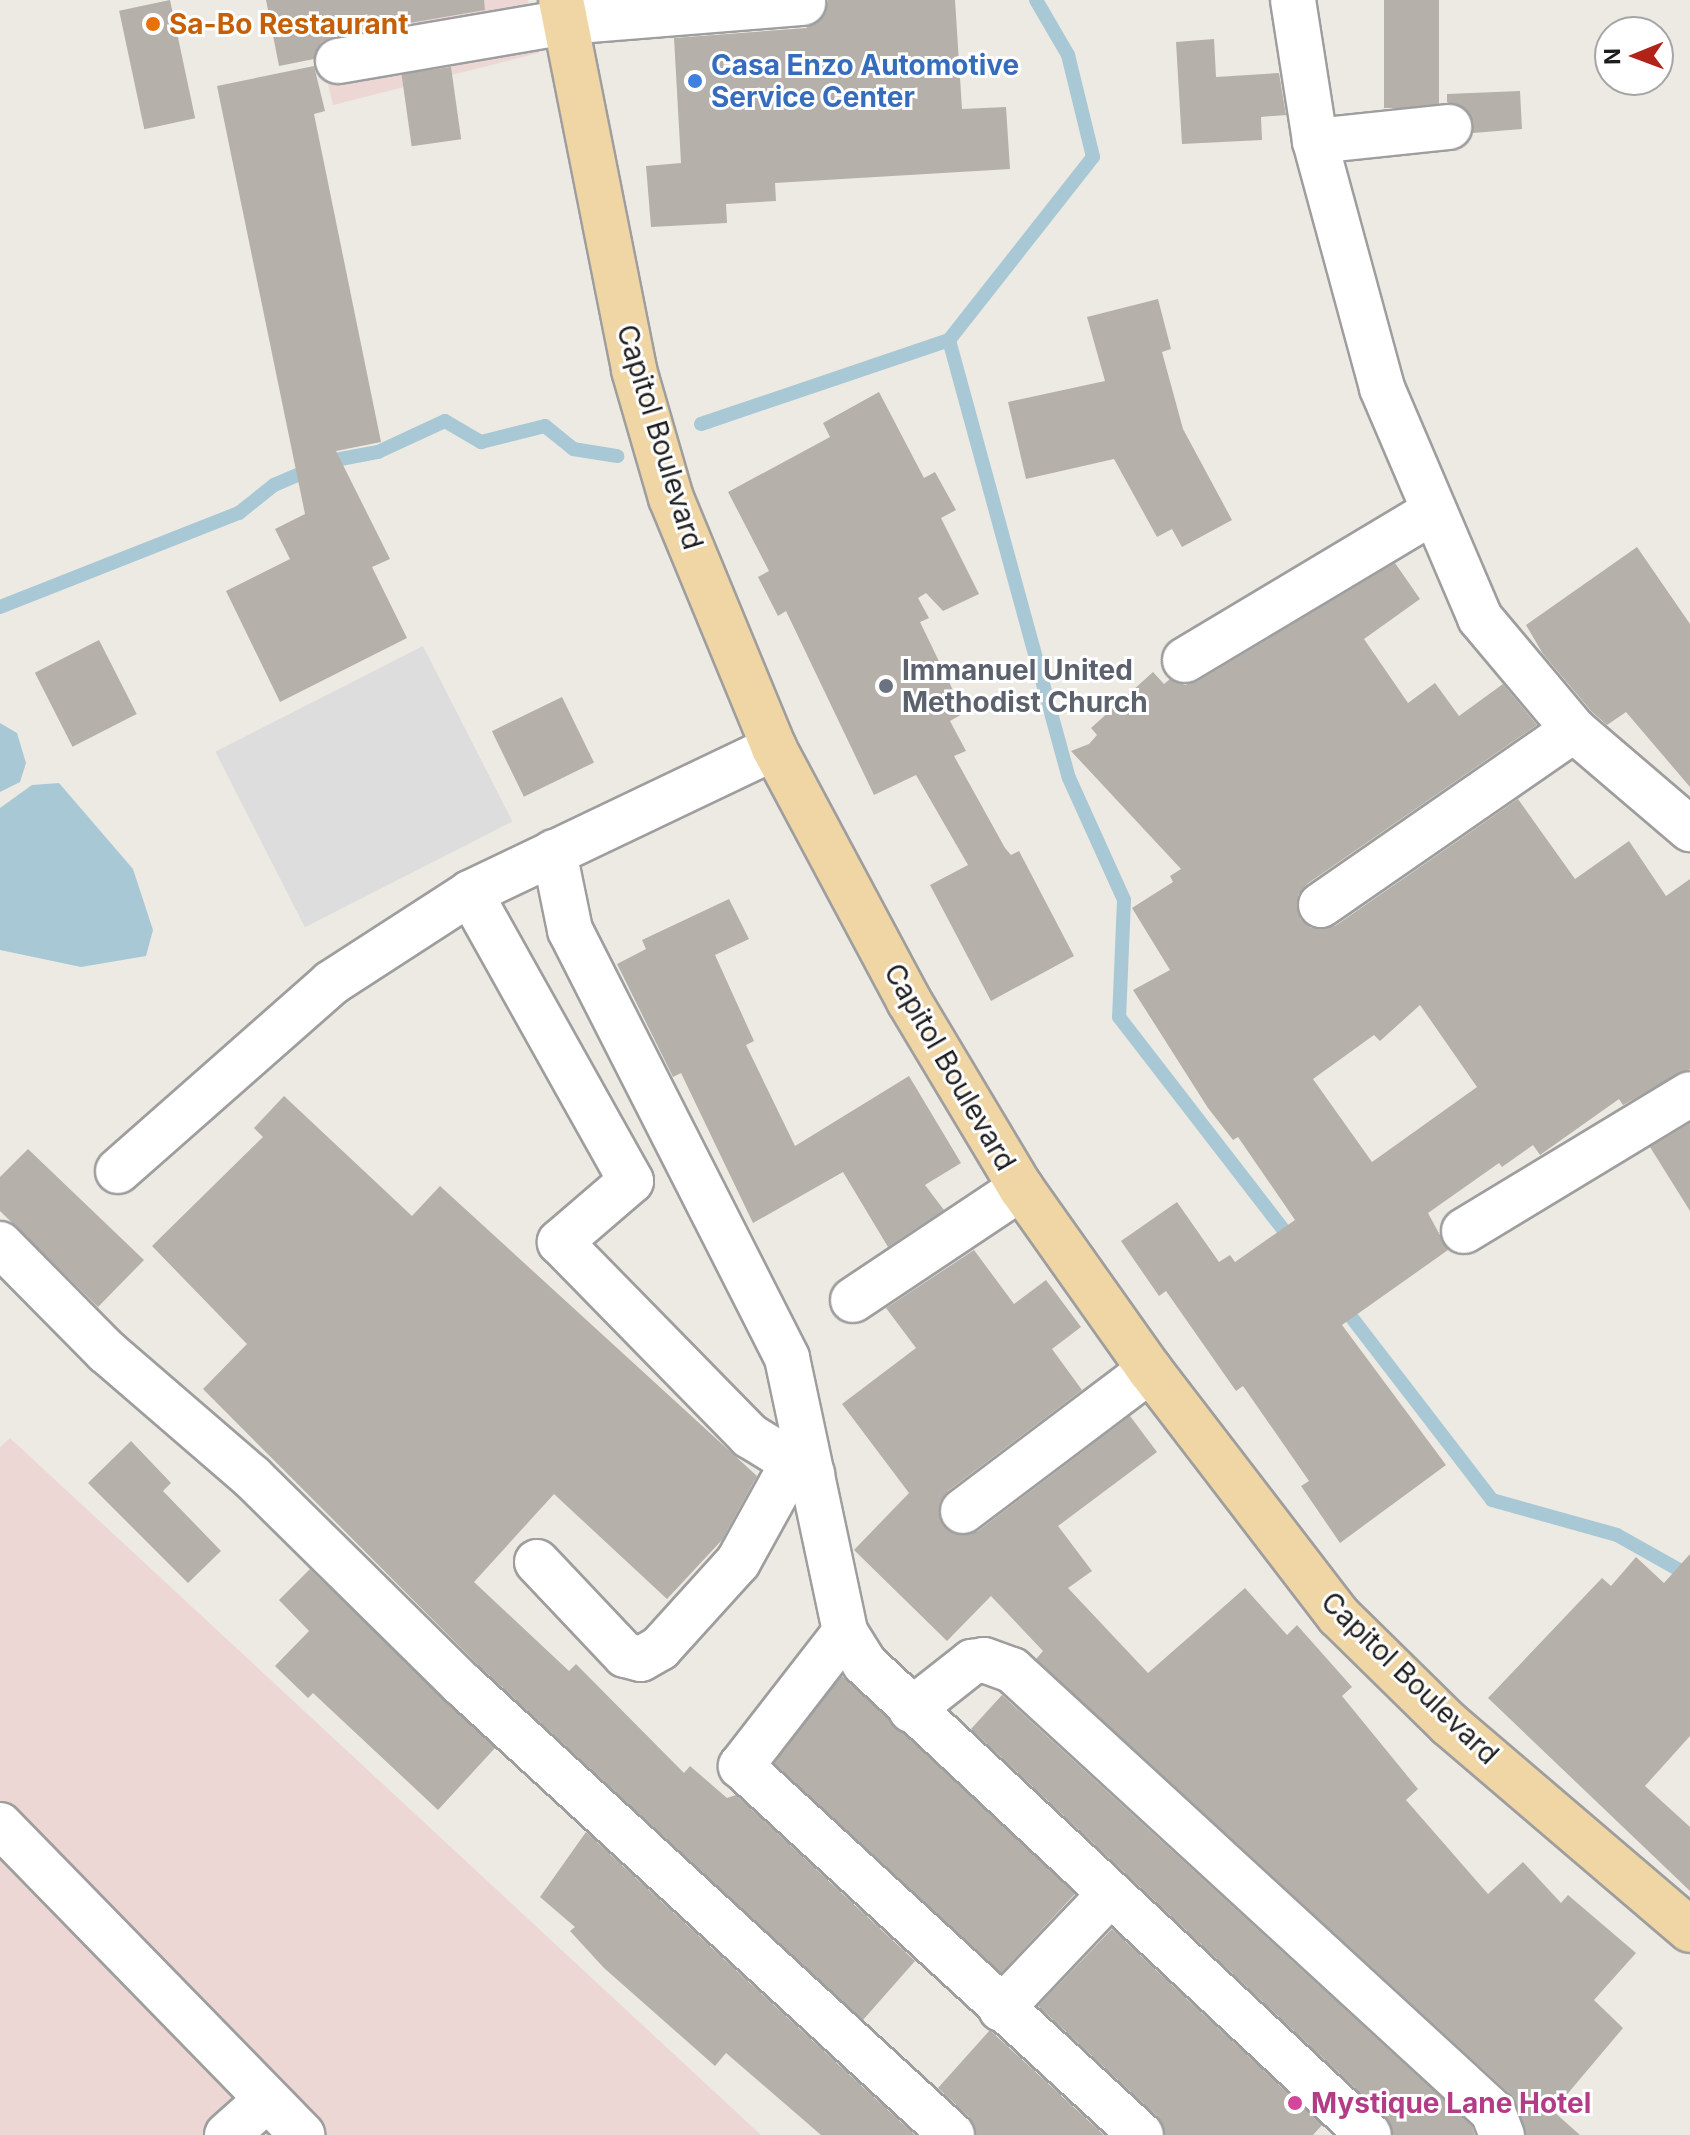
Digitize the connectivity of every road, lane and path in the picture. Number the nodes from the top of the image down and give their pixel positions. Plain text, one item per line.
1 (1293, 0) edge
2 (803, 3) dead end
3 (563, 11) edge
4 (338, 61) dead end
5 (1449, 127) dead end
6 (1315, 141) junction
7 (1431, 513) junction
8 (1185, 660) dead end
9 (1574, 730) junction
10 (774, 748) junction
11 (1690, 829) edge
12 (554, 852) junction
13 (470, 893) junction
14 (1321, 905) dead end
15 (1690, 1094) edge
16 (118, 1171) dead end
17 (1021, 1188) junction
18 (1464, 1231) dead end
19 (0, 1244) edge
20 (853, 1300) dead end
21 (1150, 1370) junction
22 (802, 1469) junction
23 (963, 1511) dead end
24 (537, 1562) dead end
25 (845, 1632) junction
26 (911, 1710) junction
27 (0, 1825) edge
28 (1109, 1895) junction
29 (1690, 1930) edge
30 (1001, 2009) junction
31 (264, 2102) junction
32 (1367, 2134) edge
33 (227, 2135) edge
34 (302, 2135) edge
35 (952, 2135) edge
36 (1141, 2135) edge
37 (1502, 2135) edge

1 - 6 street
2 - 3 street
3 - 4 street
3 - 10 main road, Capitol Boulevard
5 - 6 street
6 - 7 street
7 - 8 street
7 - 9 street
9 - 11 street
9 - 14 street
10 - 12 street
10 - 17 main road, Capitol Boulevard
12 - 13 street
12 - 22 street
13 - 16 street
13 - 22 street
15 - 18 street
17 - 20 street
17 - 21 main road, Capitol Boulevard
19 - 35 street
21 - 23 street
21 - 29 main road, Capitol Boulevard
22 - 24 street
22 - 25 street
25 - 26 street
25 - 30 street
26 - 28 street
26 - 37 street
27 - 31 street
28 - 30 street
28 - 32 street
30 - 36 street
31 - 33 street
31 - 34 street

